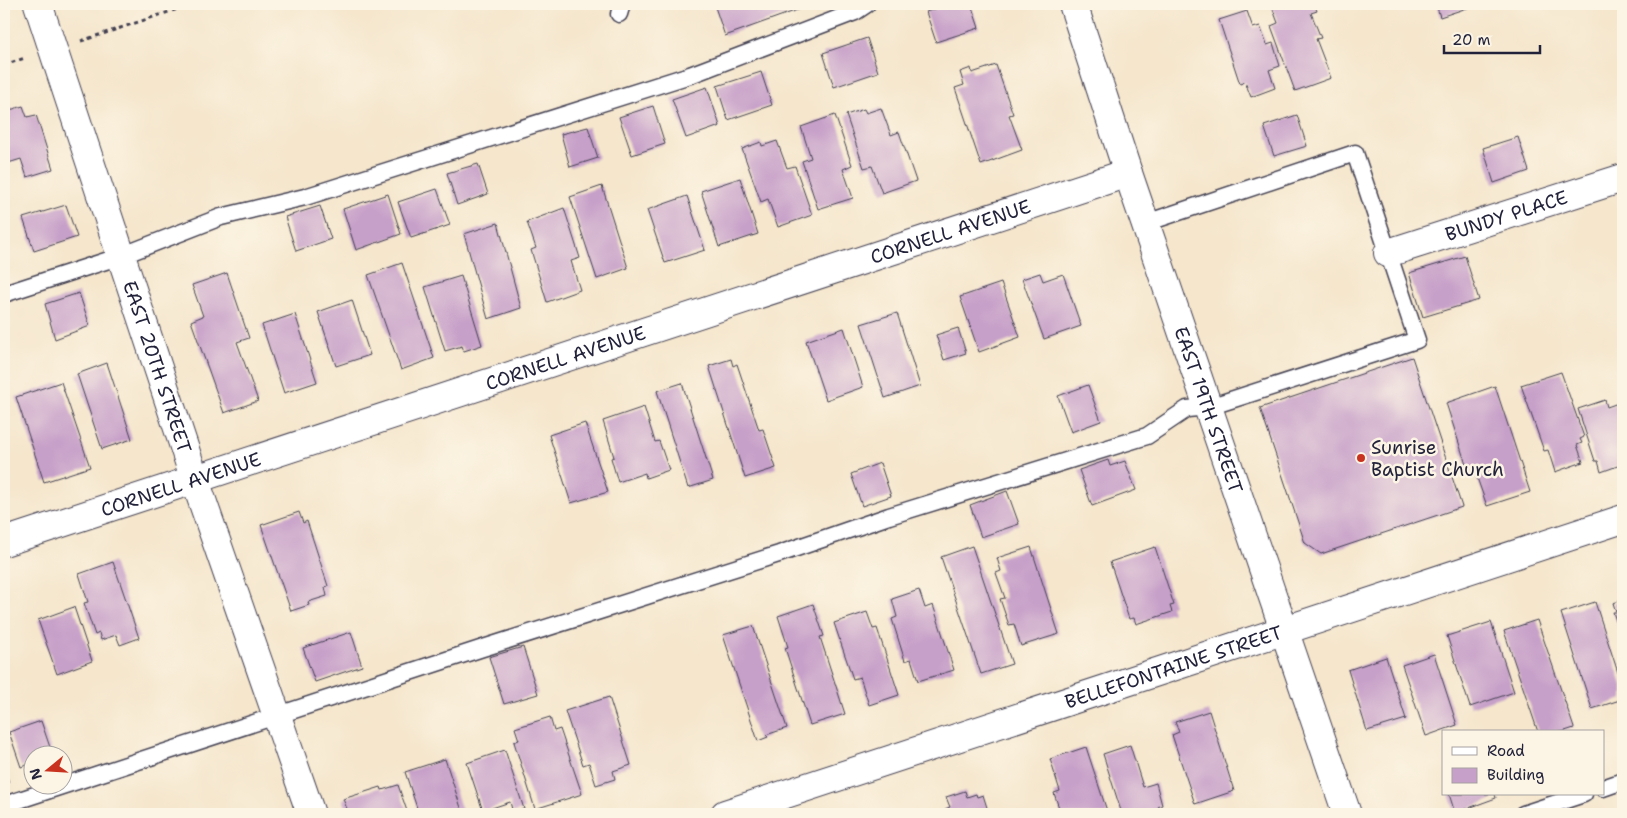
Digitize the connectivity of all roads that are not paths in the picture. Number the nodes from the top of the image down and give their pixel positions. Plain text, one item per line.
1 (38, 4) edge
2 (867, 4) edge
3 (1073, 4) edge
4 (1128, 173) junction
5 (1623, 178) edge
6 (1146, 223) junction
7 (1388, 254) junction
8 (121, 256) junction
9 (4, 294) edge
10 (1209, 407) junction
11 (195, 480) junction
12 (1623, 519) edge
13 (4, 542) edge
14 (1285, 630) junction
15 (277, 716) junction
16 (1623, 781) edge
17 (1604, 788) edge
18 (1578, 796) edge
19 (4, 805) edge
20 (312, 814) edge
21 (725, 814) edge
22 (1347, 814) edge
23 (1523, 814) edge

1 - 8 street, EAST 20TH STREET
2 - 8 lane
3 - 4 street, EAST 19TH STREET
4 - 6 street, EAST 19TH STREET
4 - 11 street, CORNELL AVENUE
5 - 7 street, BUNDY PLACE
6 - 7 lane
6 - 10 street, EAST 19TH STREET
7 - 10 lane
8 - 9 lane
8 - 11 street, EAST 20TH STREET
10 - 14 street, EAST 19TH STREET
10 - 15 lane
11 - 13 street, CORNELL AVENUE
11 - 15 street, EAST 20TH STREET
12 - 14 street, BELLEFONTAINE STREET
14 - 21 street, BELLEFONTAINE STREET
14 - 22 street, EAST 19TH STREET
15 - 19 lane
15 - 20 street, EAST 20TH STREET
16 - 17 lane
18 - 23 lane

